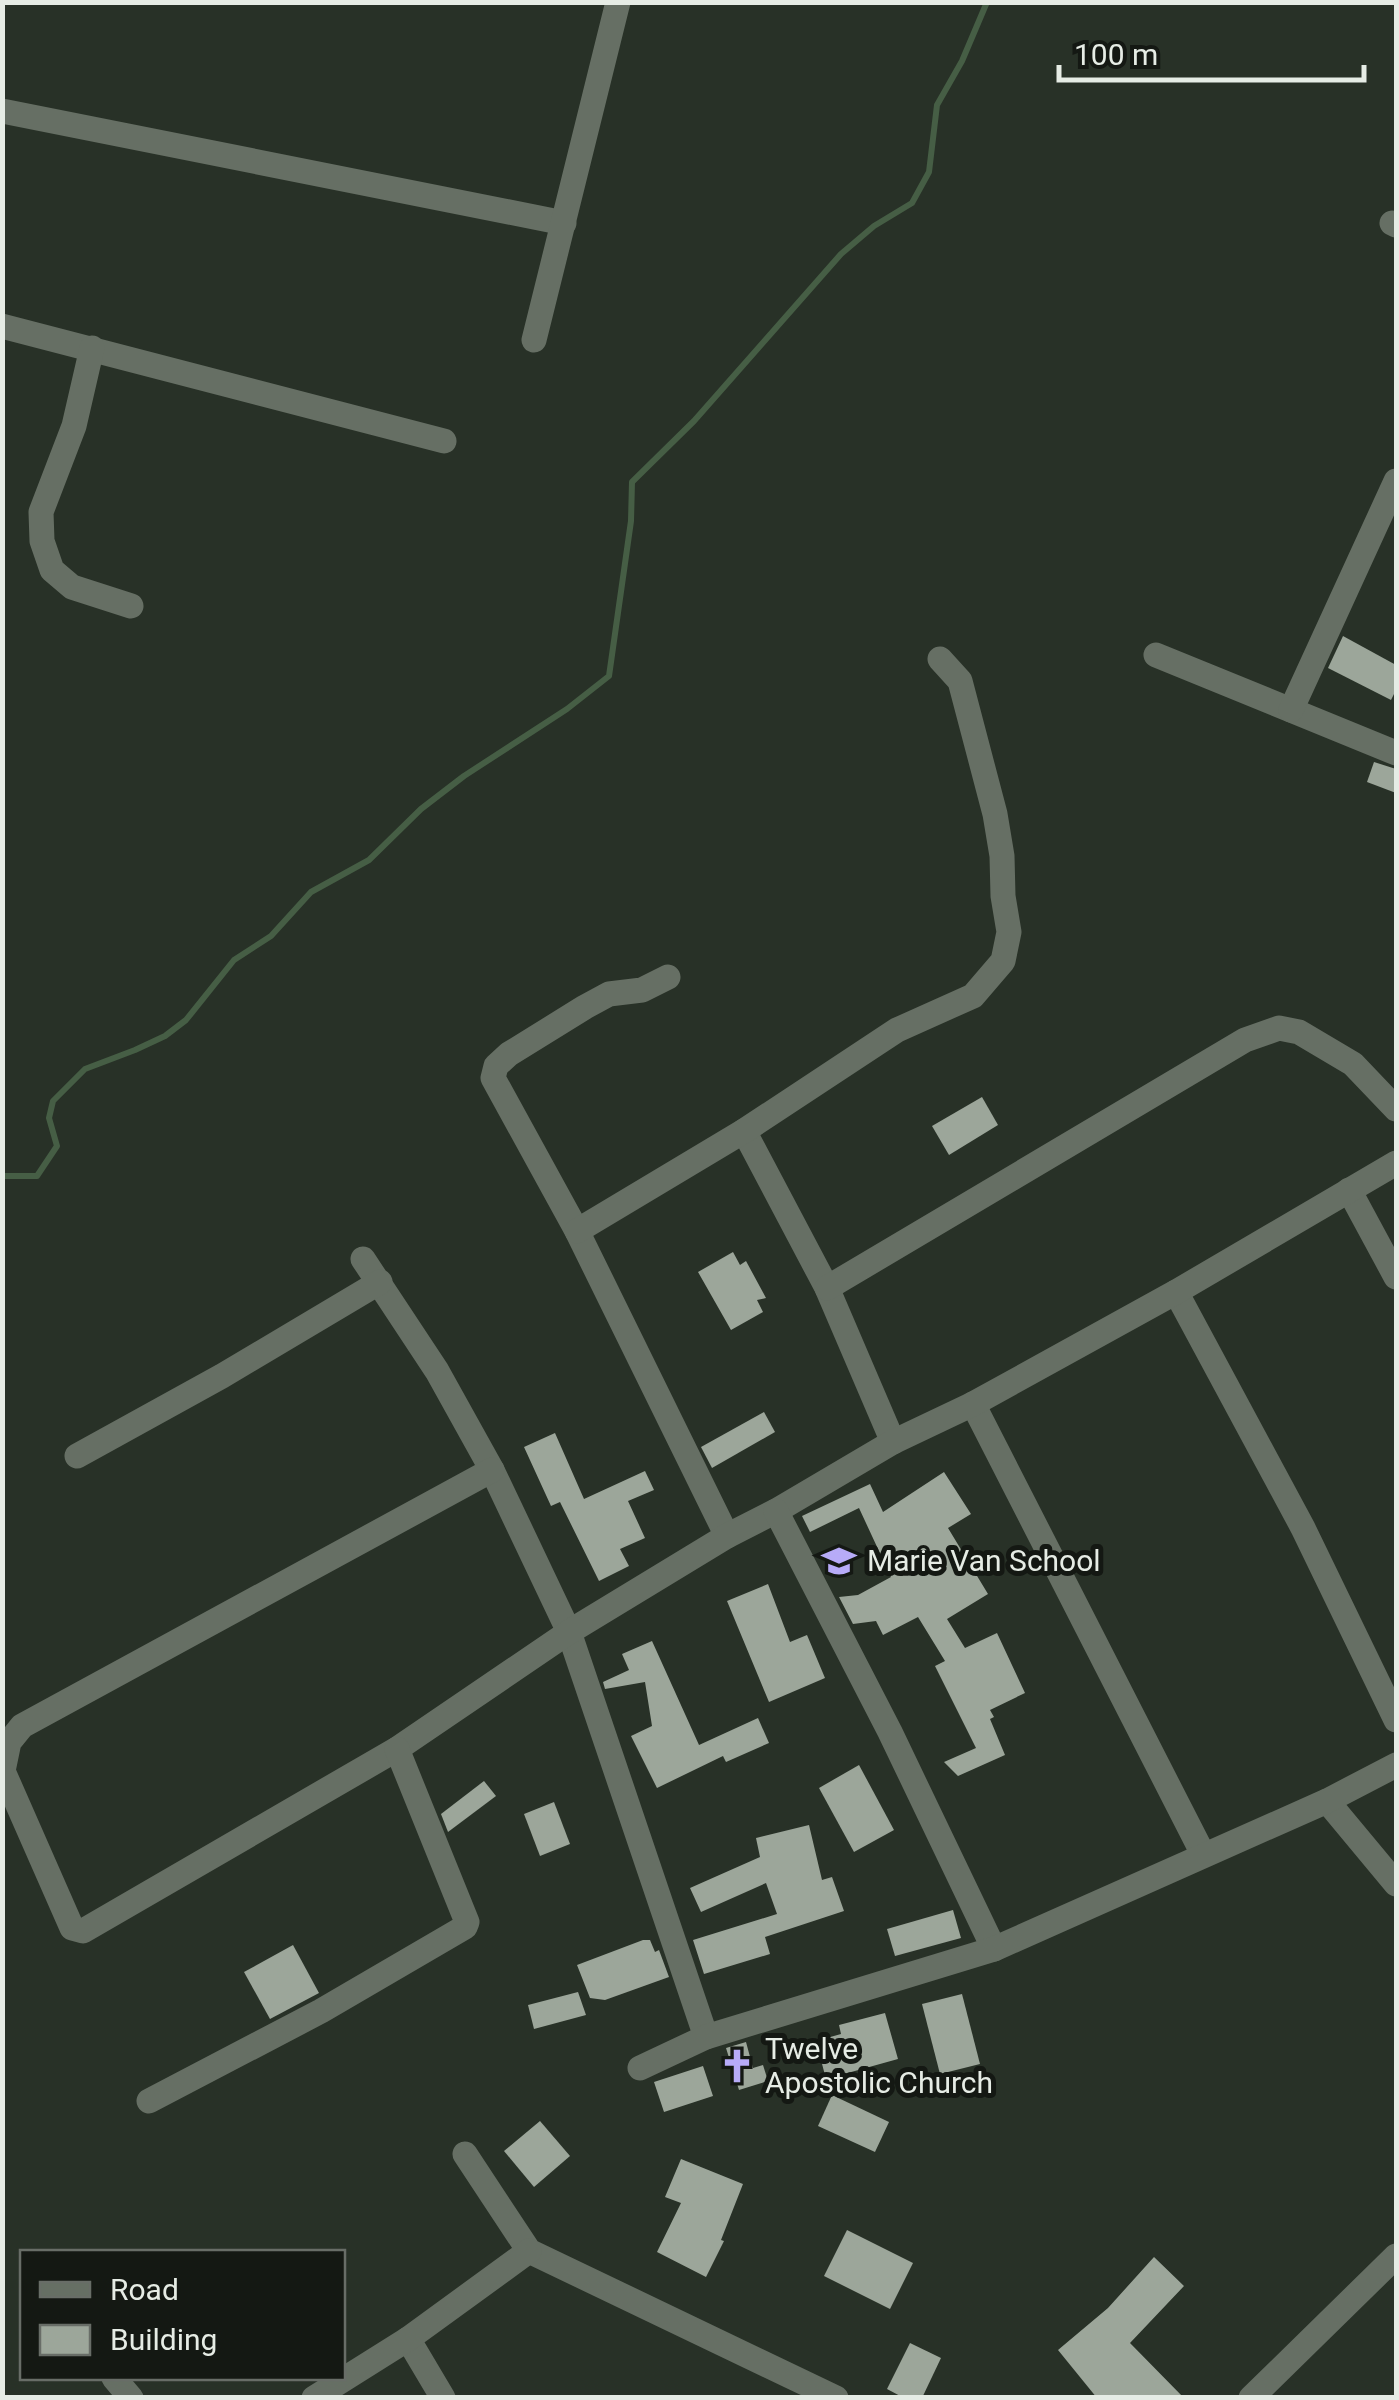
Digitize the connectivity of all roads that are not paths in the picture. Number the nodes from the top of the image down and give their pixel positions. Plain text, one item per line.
1 (618, 2) edge
2 (2, 111) edge
3 (564, 223) junction
4 (2, 326) edge
5 (534, 340) dead end
6 (92, 348) junction
7 (444, 441) dead end
8 (1396, 480) edge
9 (131, 606) dead end
10 (1156, 655) dead end
11 (940, 659) dead end
12 (1291, 710) junction
13 (1396, 753) edge
14 (668, 977) dead end
15 (1396, 1109) edge
16 (744, 1131) junction
17 (1396, 1163) edge
18 (1349, 1190) junction
19 (577, 1231) junction
20 (363, 1260) dead end
21 (1396, 1277) edge
22 (380, 1282) junction
23 (826, 1288) junction
24 (1176, 1292) junction
25 (973, 1404) junction
26 (893, 1442) junction
27 (78, 1456) dead end
28 (492, 1470) junction
29 (776, 1511) junction
30 (727, 1536) junction
31 (568, 1632) junction
32 (1396, 1720) edge
33 (396, 1749) junction
34 (1396, 1764) edge
35 (1327, 1801) junction
36 (1202, 1854) junction
37 (1396, 1884) edge
38 (994, 1949) junction
39 (706, 2036) junction
40 (640, 2068) dead end
41 (150, 2101) dead end
42 (465, 2154) dead end
43 (530, 2252) junction
44 (1396, 2256) edge
45 (408, 2339) junction
46 (345, 2379) edge
47 (343, 2380) edge
48 (314, 2398) edge
49 (443, 2398) edge
50 (836, 2398) edge
51 (1251, 2398) edge

1 - 3 street
2 - 3 street
3 - 5 street
4 - 6 street
6 - 7 street
6 - 9 street
8 - 12 street
10 - 12 street
11 - 16 street
12 - 13 street
14 - 19 street
15 - 23 street
16 - 19 street
16 - 23 street
17 - 18 street
18 - 21 street
18 - 24 street
19 - 30 street
20 - 22 street
22 - 27 street
22 - 28 street
23 - 26 street
24 - 25 street
24 - 32 street
25 - 26 street
25 - 36 street
26 - 29 street
28 - 31 street
28 - 33 street
29 - 30 street
29 - 38 street
30 - 31 street
31 - 33 street
31 - 39 street
33 - 41 street
34 - 35 street
35 - 36 street
35 - 37 street
36 - 38 street
38 - 39 street
39 - 40 street
42 - 43 street
43 - 45 street
43 - 50 street
44 - 51 street
45 - 46 street
45 - 49 street
47 - 48 street

